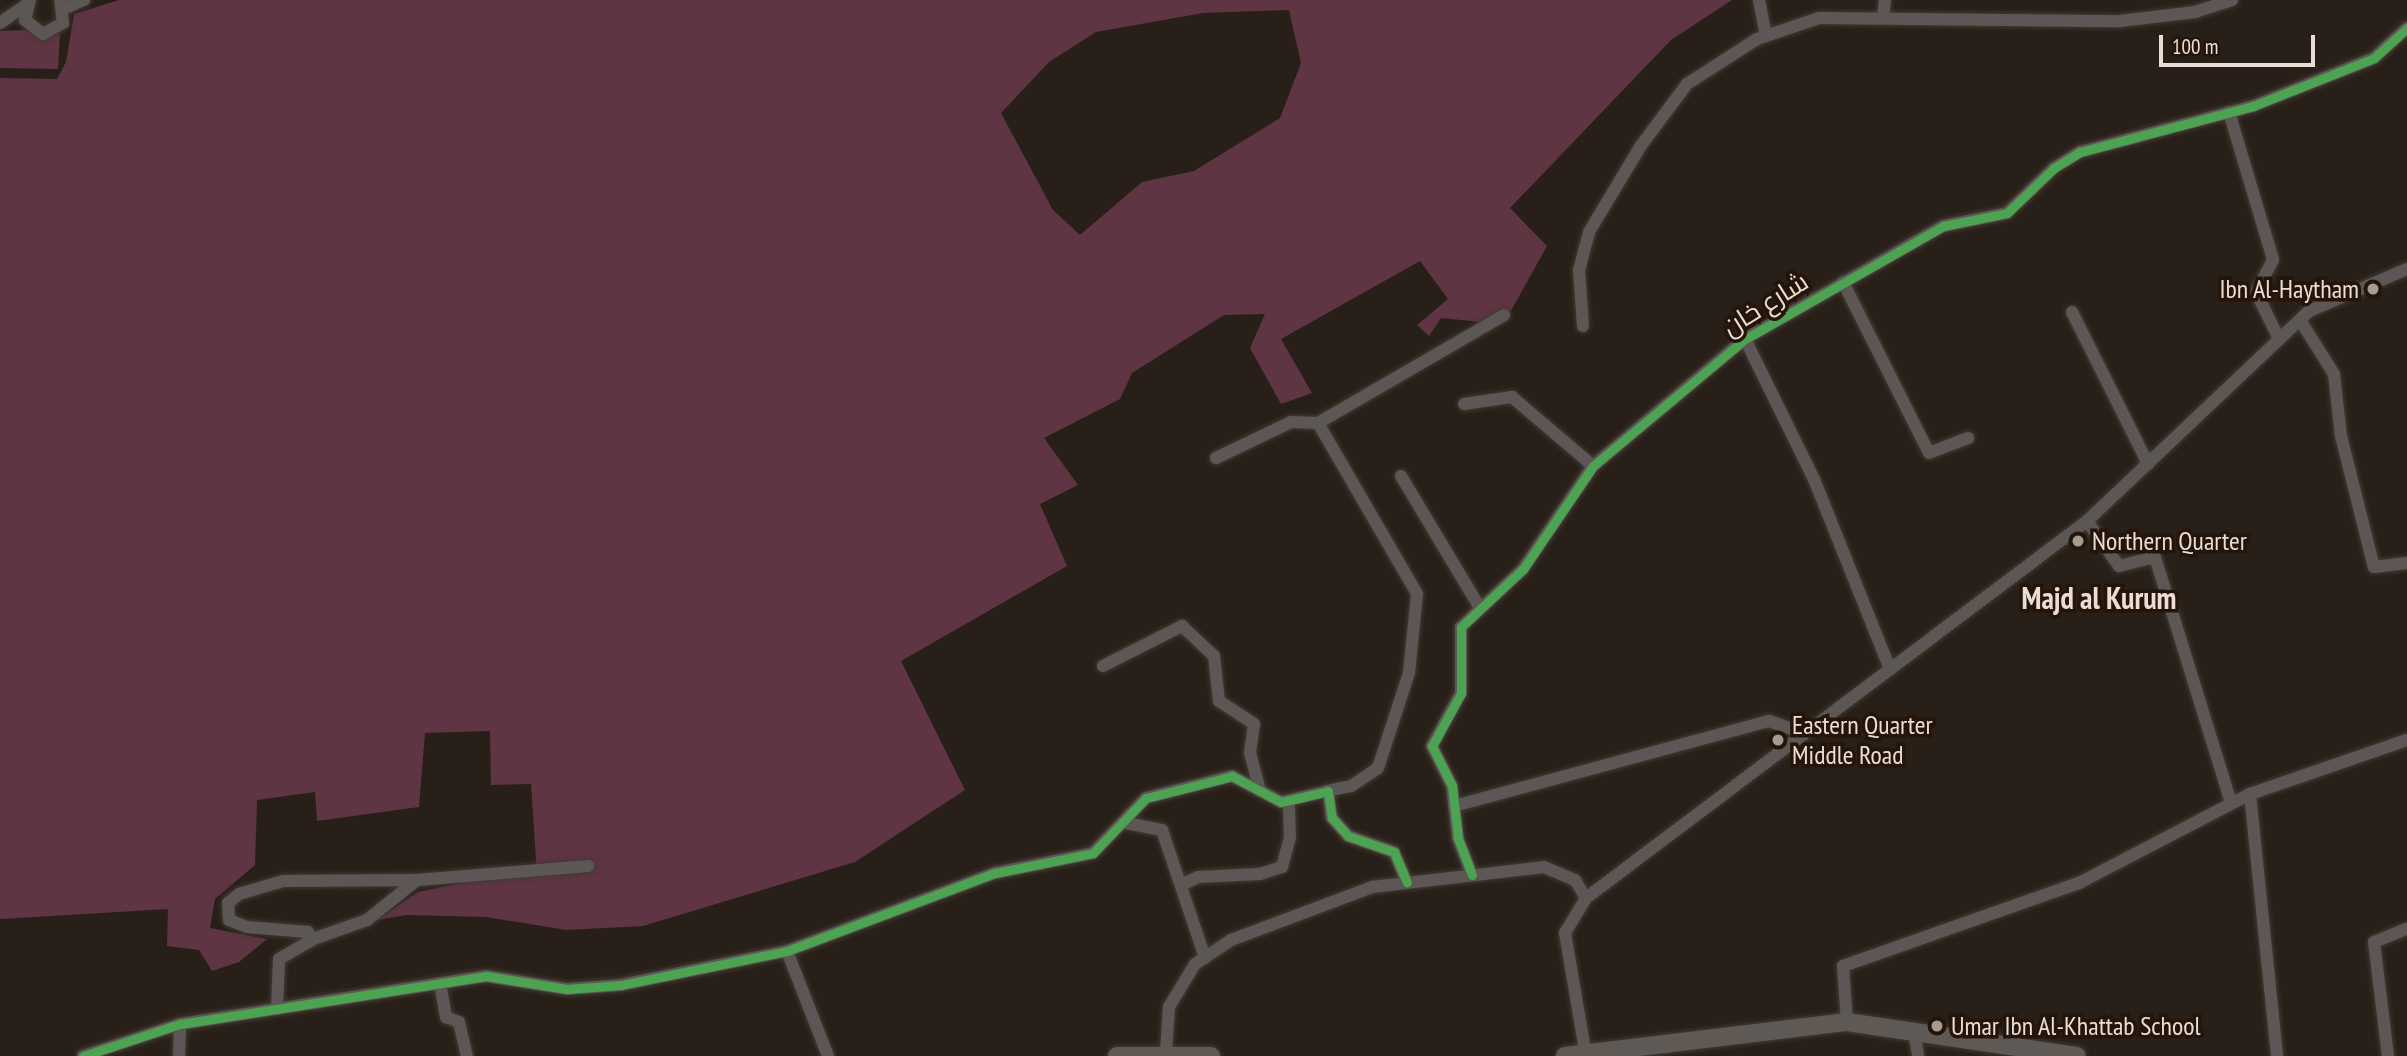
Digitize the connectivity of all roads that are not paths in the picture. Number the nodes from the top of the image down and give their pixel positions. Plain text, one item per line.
1 (85, 0) edge
2 (1759, 0) edge
3 (1885, 0) edge
4 (2232, 0) edge
5 (28, 2) edge
6 (63, 4) edge
7 (1883, 18) junction
8 (0, 23) edge
9 (2407, 28) edge
10 (32, 29) junction
11 (1766, 35) junction
12 (2229, 112) junction
13 (2407, 269) edge
14 (1843, 282) junction
15 (2073, 312) dead end
16 (1504, 315) dead end
17 (2300, 320) junction
18 (1583, 326) dead end
19 (2279, 339) junction
20 (1745, 340) junction
21 (1464, 404) dead end
22 (1318, 424) junction
23 (1968, 438) dead end
24 (1216, 458) dead end
25 (2148, 464) junction
26 (1593, 466) junction
27 (1401, 476) dead end
28 (2087, 522) junction
29 (2407, 563) edge
30 (1480, 608) junction
31 (1102, 666) dead end
32 (1890, 669) junction
33 (1804, 733) junction
34 (2407, 740) edge
35 (1260, 791) junction
36 (1328, 792) junction
37 (2250, 794) junction
38 (1289, 801) junction
39 (2231, 803) junction
40 (1454, 806) junction
41 (1126, 824) junction
42 (588, 866) dead end
43 (1472, 876) junction
44 (417, 880) junction
45 (1407, 882) junction
46 (1181, 885) junction
47 (1586, 898) junction
48 (2407, 929) edge
49 (313, 939) junction
50 (787, 951) junction
51 (1205, 958) junction
52 (440, 983) junction
53 (277, 1009) junction
54 (1847, 1022) junction
55 (180, 1024) junction
56 (1914, 1030) junction
57 (1585, 1050) junction
58 (1166, 1052) junction
59 (83, 1056) edge
60 (179, 1056) edge
61 (467, 1056) edge
62 (828, 1056) edge
63 (1117, 1056) edge
64 (1211, 1056) edge
65 (1565, 1056) edge
66 (1918, 1056) edge
67 (2077, 1056) edge
68 (2277, 1056) edge
69 (2388, 1056) edge

1 - 6 street
2 - 11 street
3 - 7 street
4 - 7 street
5 - 8 street
5 - 10 street
6 - 10 street
7 - 11 street
8 - 10 street
9 - 12 street, شارع خان
11 - 18 street
12 - 14 street, شارع خان
12 - 19 street
13 - 17 street
14 - 20 street, شارع خان
14 - 23 street
15 - 25 street
16 - 22 street
17 - 19 street
17 - 29 street
19 - 25 street
20 - 26 street, شارع خان
20 - 32 street
21 - 26 street
22 - 24 street
22 - 36 street
25 - 28 street
26 - 30 street, شارع خان
27 - 30 street
28 - 32 street
28 - 39 street
30 - 40 street, شارع خان
31 - 35 street
32 - 33 street
33 - 40 street
33 - 47 street
34 - 37 street
35 - 38 street
35 - 41 street
36 - 38 street
36 - 45 street
37 - 39 street
37 - 68 street
38 - 46 street
39 - 54 street
40 - 43 street, شارع خان
41 - 46 street
41 - 50 street
42 - 44 street
43 - 45 street
43 - 47 street
44 - 49 street
44 - 49 street
45 - 51 street
46 - 51 street
47 - 57 street
48 - 69 street
49 - 53 street
50 - 52 street
50 - 62 street
51 - 58 street
52 - 53 street
52 - 61 street
53 - 55 street
54 - 56 street
54 - 57 street
55 - 59 street
55 - 60 street
56 - 66 street
56 - 67 street
57 - 65 street
58 - 63 street
58 - 64 street

